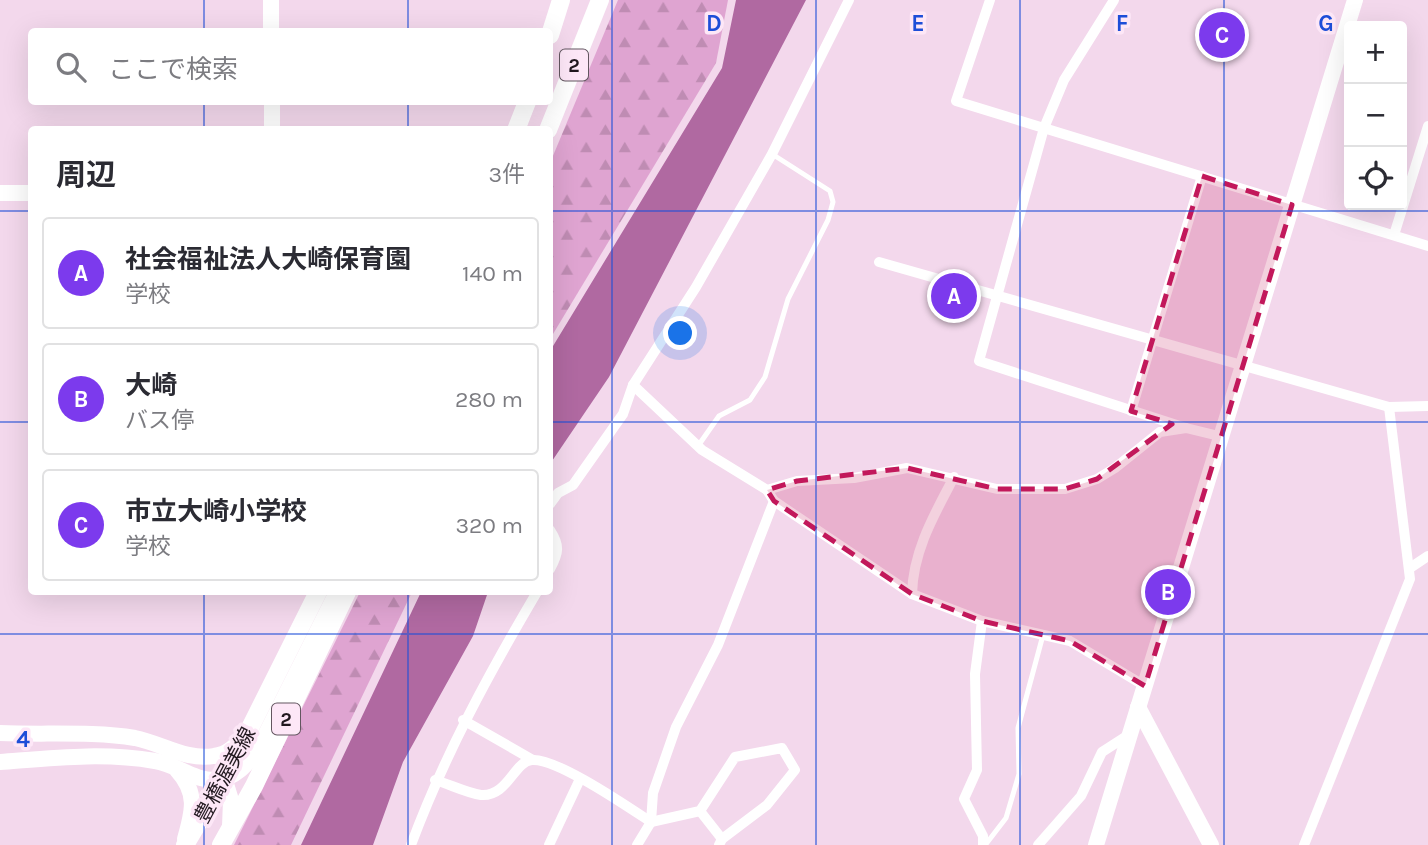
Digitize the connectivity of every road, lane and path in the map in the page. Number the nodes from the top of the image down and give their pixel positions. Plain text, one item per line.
1 (271, 0) edge
2 (561, 0) edge
3 (600, 0) edge
4 (849, 0) edge
5 (990, 0) edge
6 (1114, 0) edge
7 (1355, 0) edge
8 (271, 28) edge
9 (552, 28) edge
10 (272, 105) edge
11 (526, 105) edge
12 (272, 126) edge
13 (518, 126) edge
14 (550, 126) edge
15 (1428, 126) edge
16 (1044, 128) junction
17 (772, 154) junction
18 (1202, 176) junction
19 (0, 193) edge
20 (28, 193) edge
21 (1292, 205) junction
22 (1394, 235) junction
23 (1428, 246) edge
24 (879, 262) dead end
25 (999, 295) junction
26 (1152, 341) junction
27 (1243, 367) junction
28 (633, 385) junction
29 (1428, 406) edge
30 (1389, 407) junction
31 (1131, 411) junction
32 (1186, 428) junction
33 (1223, 437) junction
34 (698, 446) junction
35 (954, 477) junction
36 (767, 490) junction
37 (553, 501) edge
38 (774, 501) junction
39 (553, 534) edge
40 (1428, 556) edge
41 (553, 563) edge
42 (1410, 568) junction
43 (912, 594) junction
44 (316, 595) edge
45 (336, 595) edge
46 (346, 595) edge
47 (535, 595) edge
48 (982, 621) junction
49 (1043, 635) junction
50 (1145, 686) junction
51 (1138, 707) junction
52 (463, 720) junction
53 (250, 728) junction
54 (0, 733) edge
55 (1130, 734) junction
56 (216, 756) junction
57 (533, 760) junction
58 (0, 762) edge
59 (174, 767) junction
60 (225, 778) junction
61 (580, 779) junction
62 (435, 780) junction
63 (700, 811) junction
64 (651, 822) junction
65 (230, 827) junction
66 (720, 842) edge
67 (184, 845) edge
68 (221, 845) edge
69 (411, 845) edge
70 (549, 845) edge
71 (637, 845) edge
72 (984, 845) edge
73 (1038, 845) edge
74 (1096, 845) edge
75 (1211, 845) edge
76 (1304, 845) edge

1 - 8 street
2 - 9 main road, 2
3 - 14 main road, 2
4 - 17 street
5 - 16 street
6 - 16 street
7 - 21 street
10 - 12 street
11 - 13 main road
15 - 22 street
16 - 18 street
16 - 25 street
17 - 28 street
17 - 34 lane
18 - 21 street
18 - 26 street
19 - 20 street
21 - 22 street
21 - 27 street
22 - 23 street
24 - 25 street
25 - 26 street
25 - 31 street
26 - 27 street
26 - 31 street
27 - 30 street
27 - 33 street
28 - 34 street
28 - 37 street
29 - 30 street
30 - 42 street
31 - 32 street
32 - 33 street
32 - 35 street
33 - 50 street
34 - 36 street
35 - 36 street
35 - 43 street
36 - 38 street
38 - 43 street
38 - 64 street
39 - 41 street
40 - 42 street
42 - 76 street
43 - 48 street
44 - 53 main road, 豊橋渥美線 / 2
45 - 60 street
46 - 65 main road, 豊橋渥美線 / 2
47 - 52 street
48 - 49 street
48 - 72 street
49 - 50 street
49 - 72 lane
50 - 51 street
51 - 55 street
51 - 75 street
52 - 57 street
52 - 62 street
53 - 56 street
53 - 60 main road, 豊橋渥美線 / 2
54 - 56 street
55 - 73 street
55 - 74 street
56 - 60 street
57 - 61 street
57 - 62 street
58 - 59 street
59 - 60 street
59 - 67 street
60 - 65 street
60 - 67 main road, 豊橋渥美線 / 2
61 - 64 street
61 - 70 street
62 - 69 street
63 - 64 street
63 - 66 street
63 - 66 street
64 - 71 street
65 - 68 main road, 豊橋渥美線 / 2

